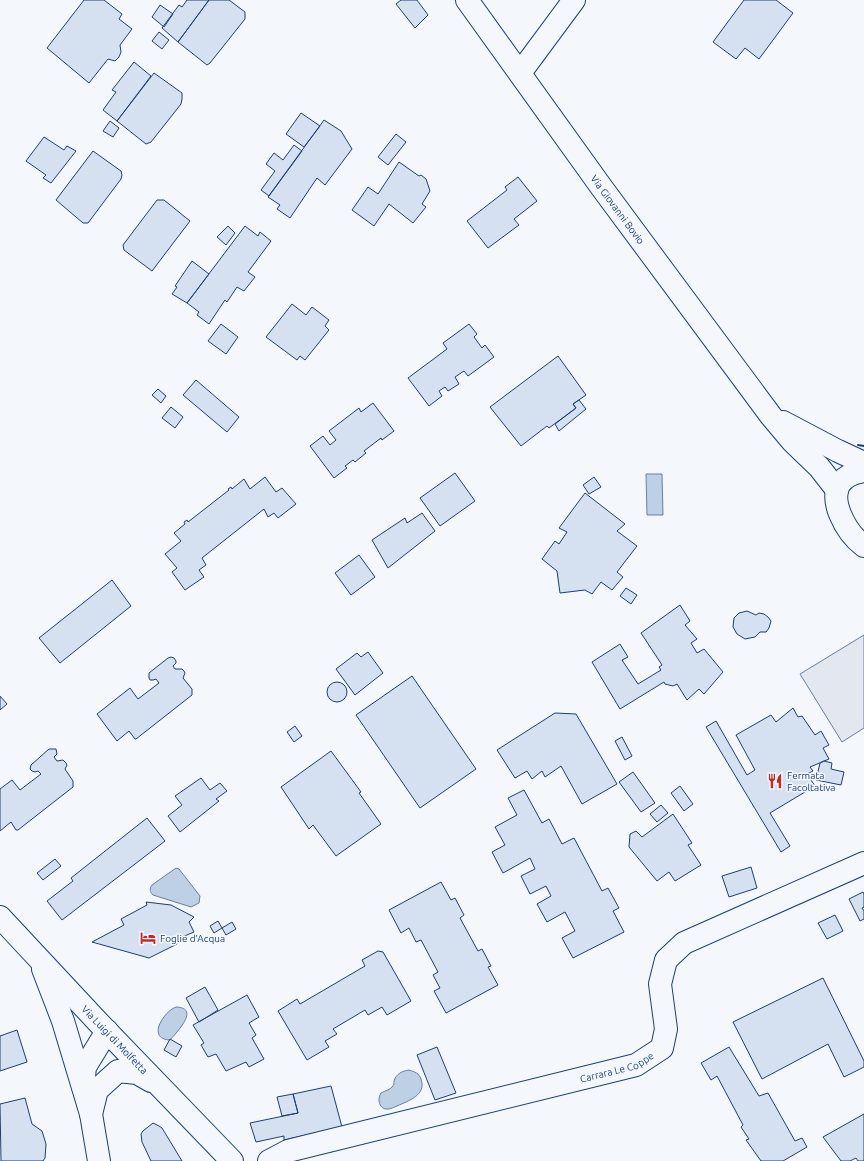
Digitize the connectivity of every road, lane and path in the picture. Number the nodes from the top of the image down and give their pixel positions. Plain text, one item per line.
1 (467, 0) edge
2 (574, 0) edge
3 (520, 73) junction
4 (771, 416) junction
5 (864, 463) edge
6 (864, 471) edge
7 (837, 490) junction
8 (864, 546) edge
9 (864, 864) edge
10 (0, 917) edge
11 (39, 959) junction
12 (85, 1008) junction
13 (63, 1021) junction
14 (107, 1031) junction
15 (158, 1084) junction
16 (83, 1086) junction
17 (92, 1114) junction
18 (99, 1161) edge
19 (232, 1161) edge
20 (269, 1161) edge

1 - 3 street, Via Giovanni Bovio
2 - 3 street
3 - 4 street, Via Giovanni Bovio
4 - 5 street
4 - 7 street, Via Giovanni Bovio
6 - 7 street
7 - 8 street
9 - 20 street, Carrara Le Coppe
10 - 11 street, Via Luigi di Molfetta
11 - 12 street, Via Luigi di Molfetta
11 - 13 street
12 - 13 street
12 - 14 street, Via Luigi di Molfetta
13 - 16 street
14 - 15 street, Via Luigi di Molfetta
14 - 16 street
15 - 17 street
15 - 19 street, Via Luigi di Molfetta
16 - 17 street
17 - 18 street

